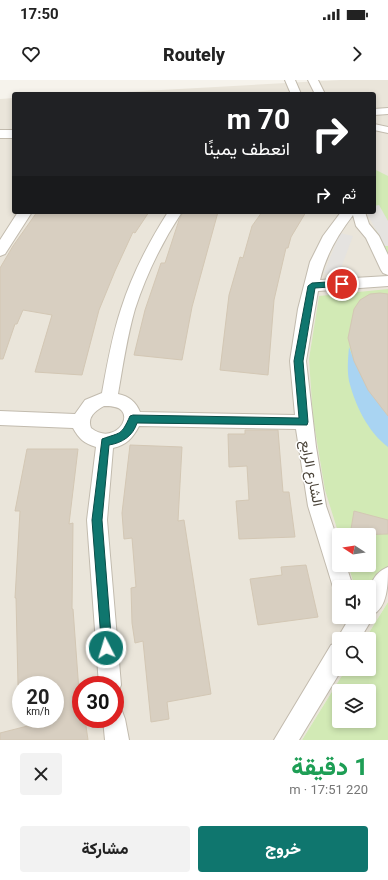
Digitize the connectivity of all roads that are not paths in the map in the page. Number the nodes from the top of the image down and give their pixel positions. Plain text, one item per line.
1 (290, 80) edge
2 (313, 80) edge
3 (295, 92) edge
4 (319, 92) edge
5 (388, 111) edge
6 (376, 112) edge
7 (376, 127) edge
8 (388, 130) edge
9 (0, 134) edge
10 (12, 134) edge
11 (24, 214) edge
12 (175, 214) edge
13 (347, 214) edge
14 (359, 214) edge
15 (0, 251) edge
16 (388, 270) edge
17 (388, 281) edge
18 (312, 286) junction
19 (109, 398) junction
20 (0, 418) edge
21 (133, 419) junction
22 (81, 421) junction
23 (304, 422) junction
24 (105, 442) junction
25 (388, 577) edge
26 (341, 580) edge
27 (376, 595) edge
28 (332, 664) edge
29 (109, 676) edge
30 (115, 728) edge
31 (117, 740) edge
32 (286, 740) edge

1 - 3 street
2 - 4 street
5 - 6 street
7 - 8 street
9 - 10 street
11 - 15 street
12 - 19 street
13 - 18 street, الشارع الرابع
14 - 16 street
17 - 18 street
18 - 23 street, الشارع الرابع
19 - 21 street
19 - 22 street
20 - 22 street
21 - 23 street
21 - 24 street
22 - 24 street
23 - 26 street, الشارع الرابع
24 - 29 street
25 - 27 street
28 - 32 street
30 - 31 street

